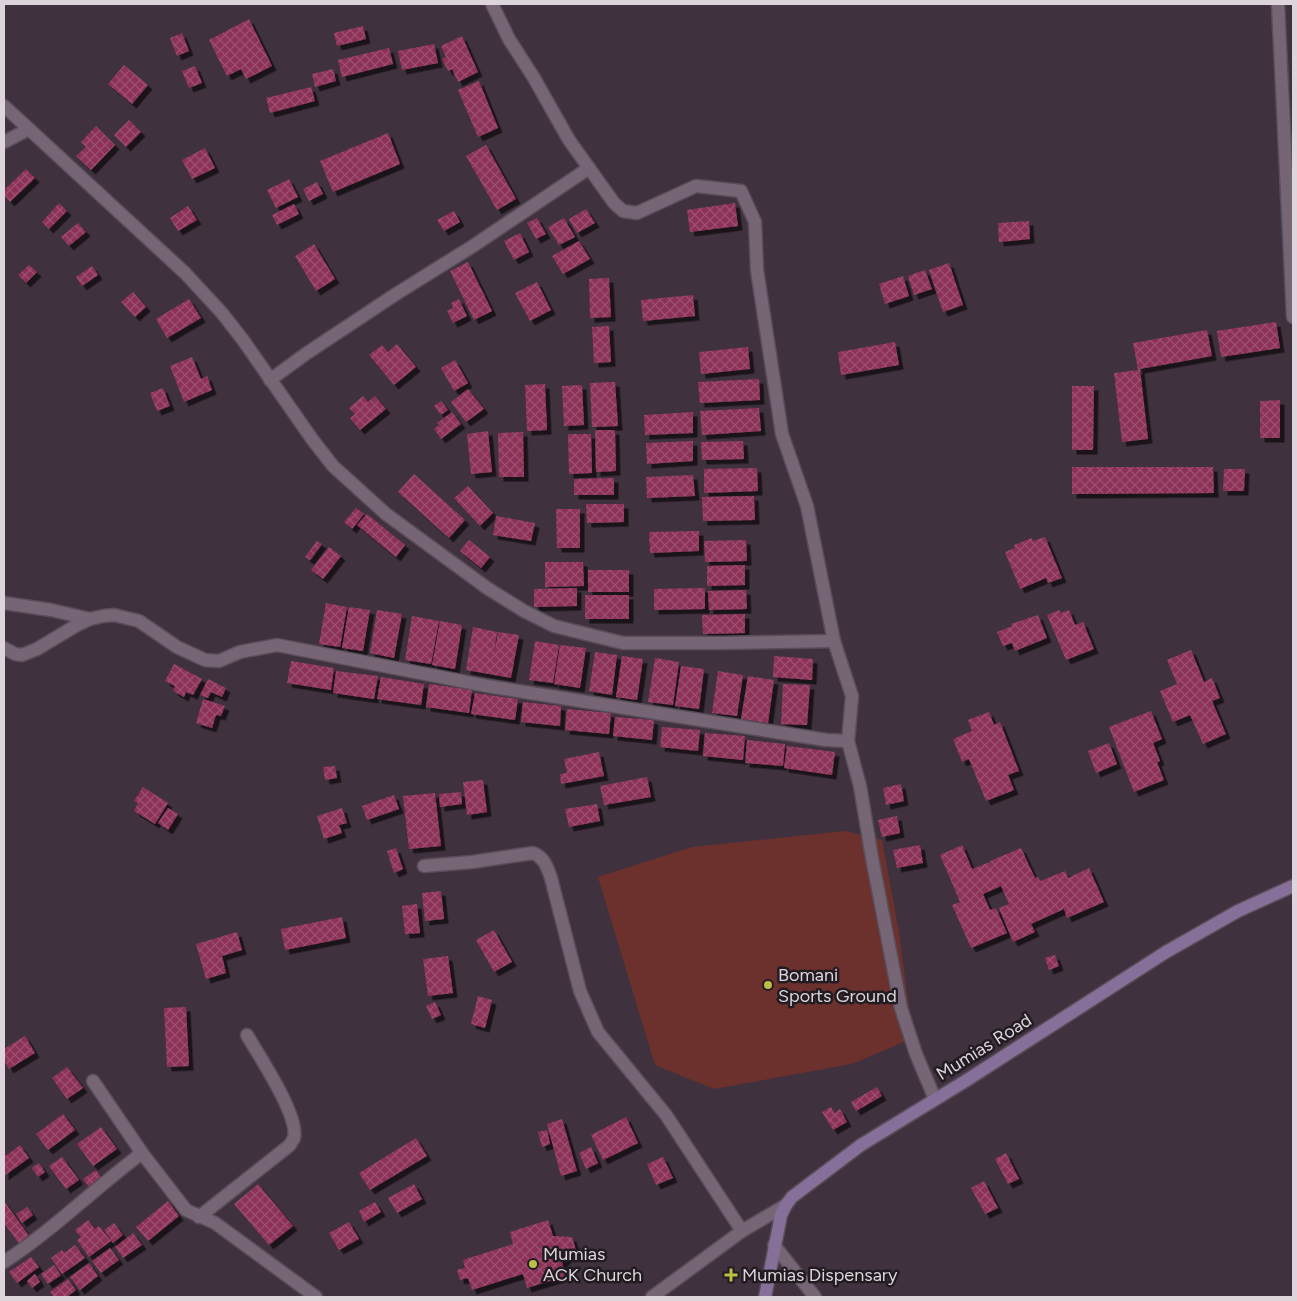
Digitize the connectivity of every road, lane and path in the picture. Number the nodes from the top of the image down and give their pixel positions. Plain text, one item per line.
1 (492, 4) edge
2 (1278, 4) edge
3 (4, 106) edge
4 (29, 129) junction
5 (4, 142) edge
6 (589, 168) junction
7 (1293, 317) edge
8 (270, 380) junction
9 (4, 603) edge
10 (90, 619) junction
11 (834, 641) junction
12 (4, 648) edge
13 (848, 741) junction
14 (424, 866) dead end
15 (1293, 886) edge
16 (247, 1035) dead end
17 (93, 1081) dead end
18 (935, 1099) junction
19 (142, 1153) junction
20 (786, 1205) junction
21 (199, 1216) junction
22 (742, 1231) junction
23 (774, 1245) junction
24 (4, 1262) edge
25 (316, 1297) edge
26 (652, 1297) edge
27 (765, 1297) edge
28 (815, 1297) edge

1 - 6 street
2 - 7 street
3 - 4 street
4 - 5 street
4 - 8 street
6 - 8 street
6 - 11 street
8 - 11 street
9 - 10 street
10 - 12 street
10 - 13 street
11 - 13 street
13 - 18 street
14 - 22 street
15 - 18 street, Mumias Road
16 - 21 street
17 - 19 street
18 - 20 street, Mumias Road
19 - 21 street
19 - 24 street
20 - 22 street
20 - 23 street, Mumias Road
21 - 25 street
22 - 26 street
23 - 27 street, Mumias Road
23 - 28 street

